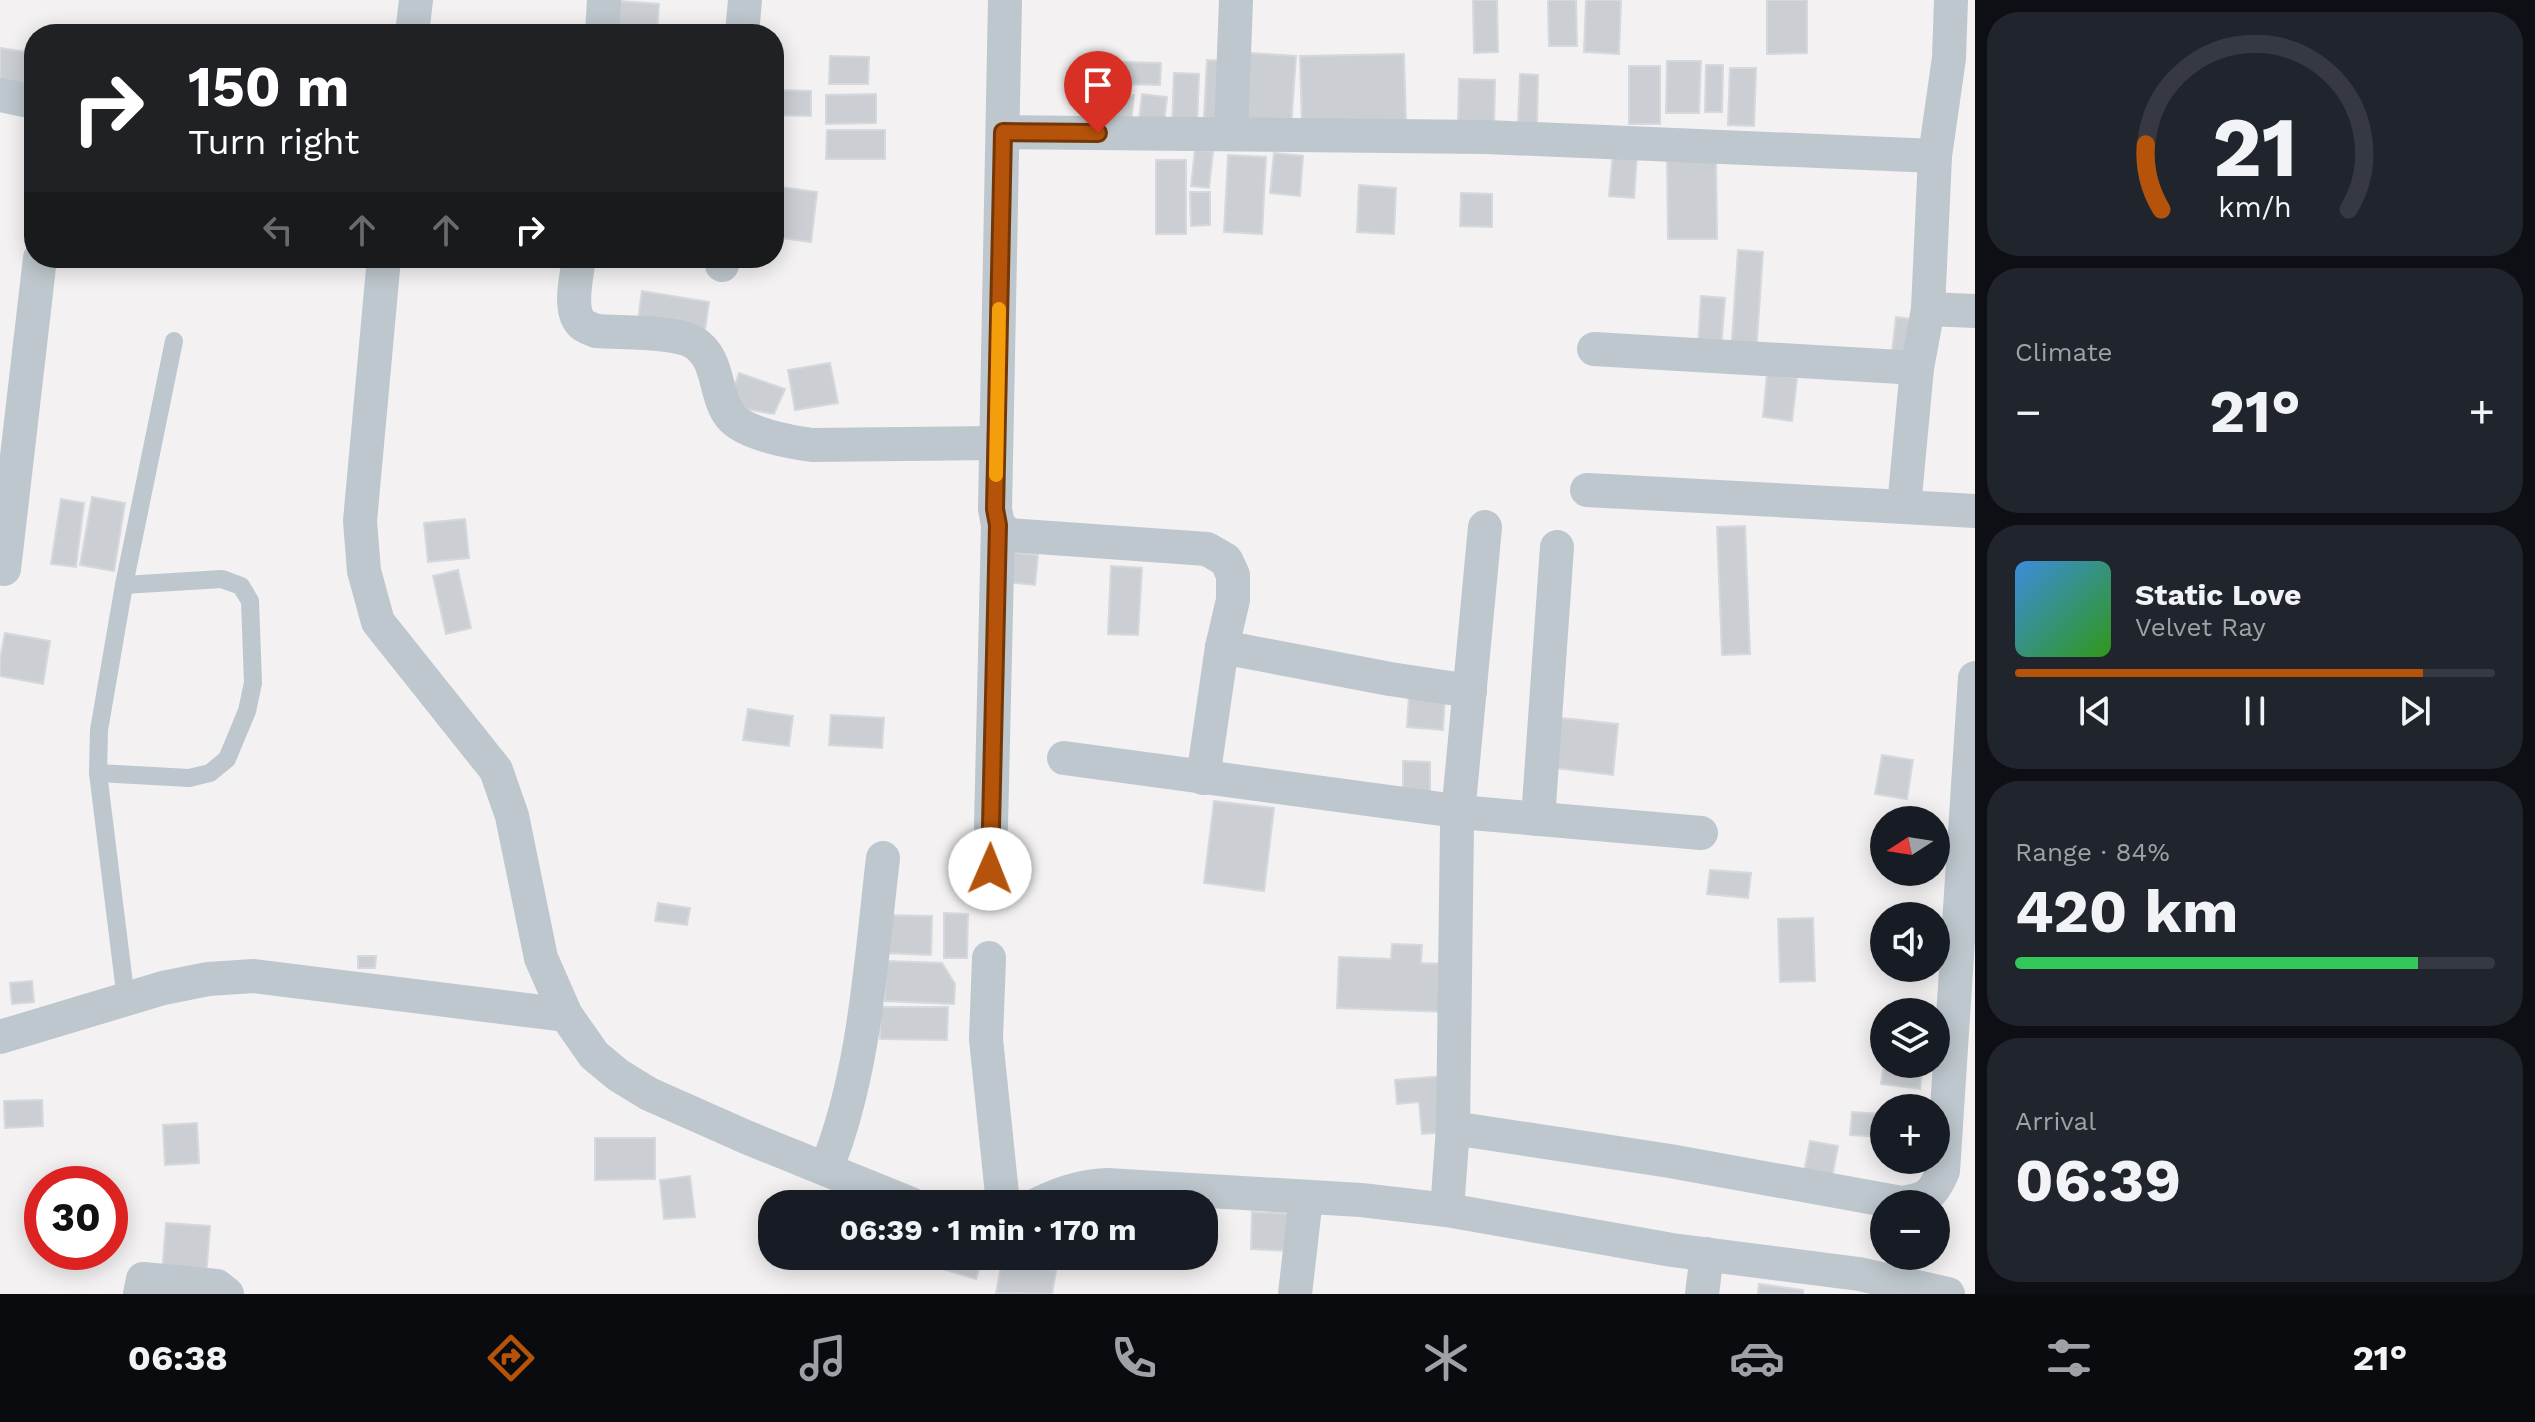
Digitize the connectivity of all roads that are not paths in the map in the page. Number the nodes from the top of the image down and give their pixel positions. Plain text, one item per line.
1 (416, 0) edge
2 (604, 0) edge
3 (745, 0) edge
4 (1005, 0) edge
5 (1236, 0) edge
6 (1951, 0) edge
7 (413, 24) edge
8 (603, 24) edge
9 (743, 24) edge
10 (1962, 59) edge
11 (0, 95) edge
12 (24, 100) edge
13 (1003, 132) junction
14 (1231, 134) junction
15 (1935, 156) junction
16 (38, 268) edge
17 (383, 268) edge
18 (578, 268) edge
19 (1928, 309) junction
20 (1975, 311) edge
21 (174, 341) dead end
22 (1594, 349) dead end
23 (1917, 368) junction
24 (12, 402) edge
25 (996, 443) junction
26 (1587, 490) dead end
27 (1904, 507) junction
28 (1975, 511) edge
29 (998, 525) junction
30 (1485, 527) dead end
31 (1557, 547) dead end
32 (0, 568) edge
33 (124, 585) junction
34 (1222, 647) junction
35 (1975, 678) edge
36 (1470, 691) junction
37 (1064, 758) dead end
38 (98, 773) junction
39 (1203, 778) junction
40 (1459, 811) junction
41 (1538, 819) junction
42 (1701, 833) dead end
43 (883, 858) dead end
44 (990, 869) dead end
45 (989, 958) dead end
46 (126, 1000) junction
47 (566, 1015) junction
48 (0, 1037) edge
49 (835, 1147) junction
50 (1451, 1148) junction
51 (892, 1190) edge
52 (1002, 1190) edge
53 (1070, 1190) edge
54 (1184, 1190) edge
55 (1218, 1192) edge
56 (1306, 1198) junction
57 (1447, 1210) junction
58 (1707, 1254) junction
59 (140, 1294) edge
60 (227, 1294) edge
61 (1295, 1294) edge
62 (1702, 1294) edge
63 (1948, 1294) edge

1 - 7 street
2 - 8 street
3 - 9 street
4 - 13 street
5 - 14 street
6 - 10 street
10 - 15 street
11 - 12 street
13 - 14 street
13 - 25 street
14 - 15 street
15 - 19 street
16 - 24 street
17 - 47 street
18 - 25 street
19 - 20 street
19 - 23 street
21 - 33 lane
22 - 23 street
23 - 27 street
24 - 32 street
25 - 29 street
26 - 27 street
27 - 28 street
29 - 34 street
29 - 44 street
30 - 36 street
31 - 41 street
33 - 38 lane
33 - 38 lane
34 - 36 street
34 - 39 street
35 - 50 street
36 - 40 street
37 - 39 street
38 - 46 lane
39 - 40 street
40 - 41 street
40 - 50 street
41 - 42 street
43 - 49 street
45 - 52 street
46 - 47 street
46 - 48 street
47 - 49 street
49 - 51 street
50 - 57 street
53 - 54 street
55 - 56 street
56 - 57 street
56 - 61 street
57 - 58 street
58 - 62 street
58 - 63 street
59 - 60 street

